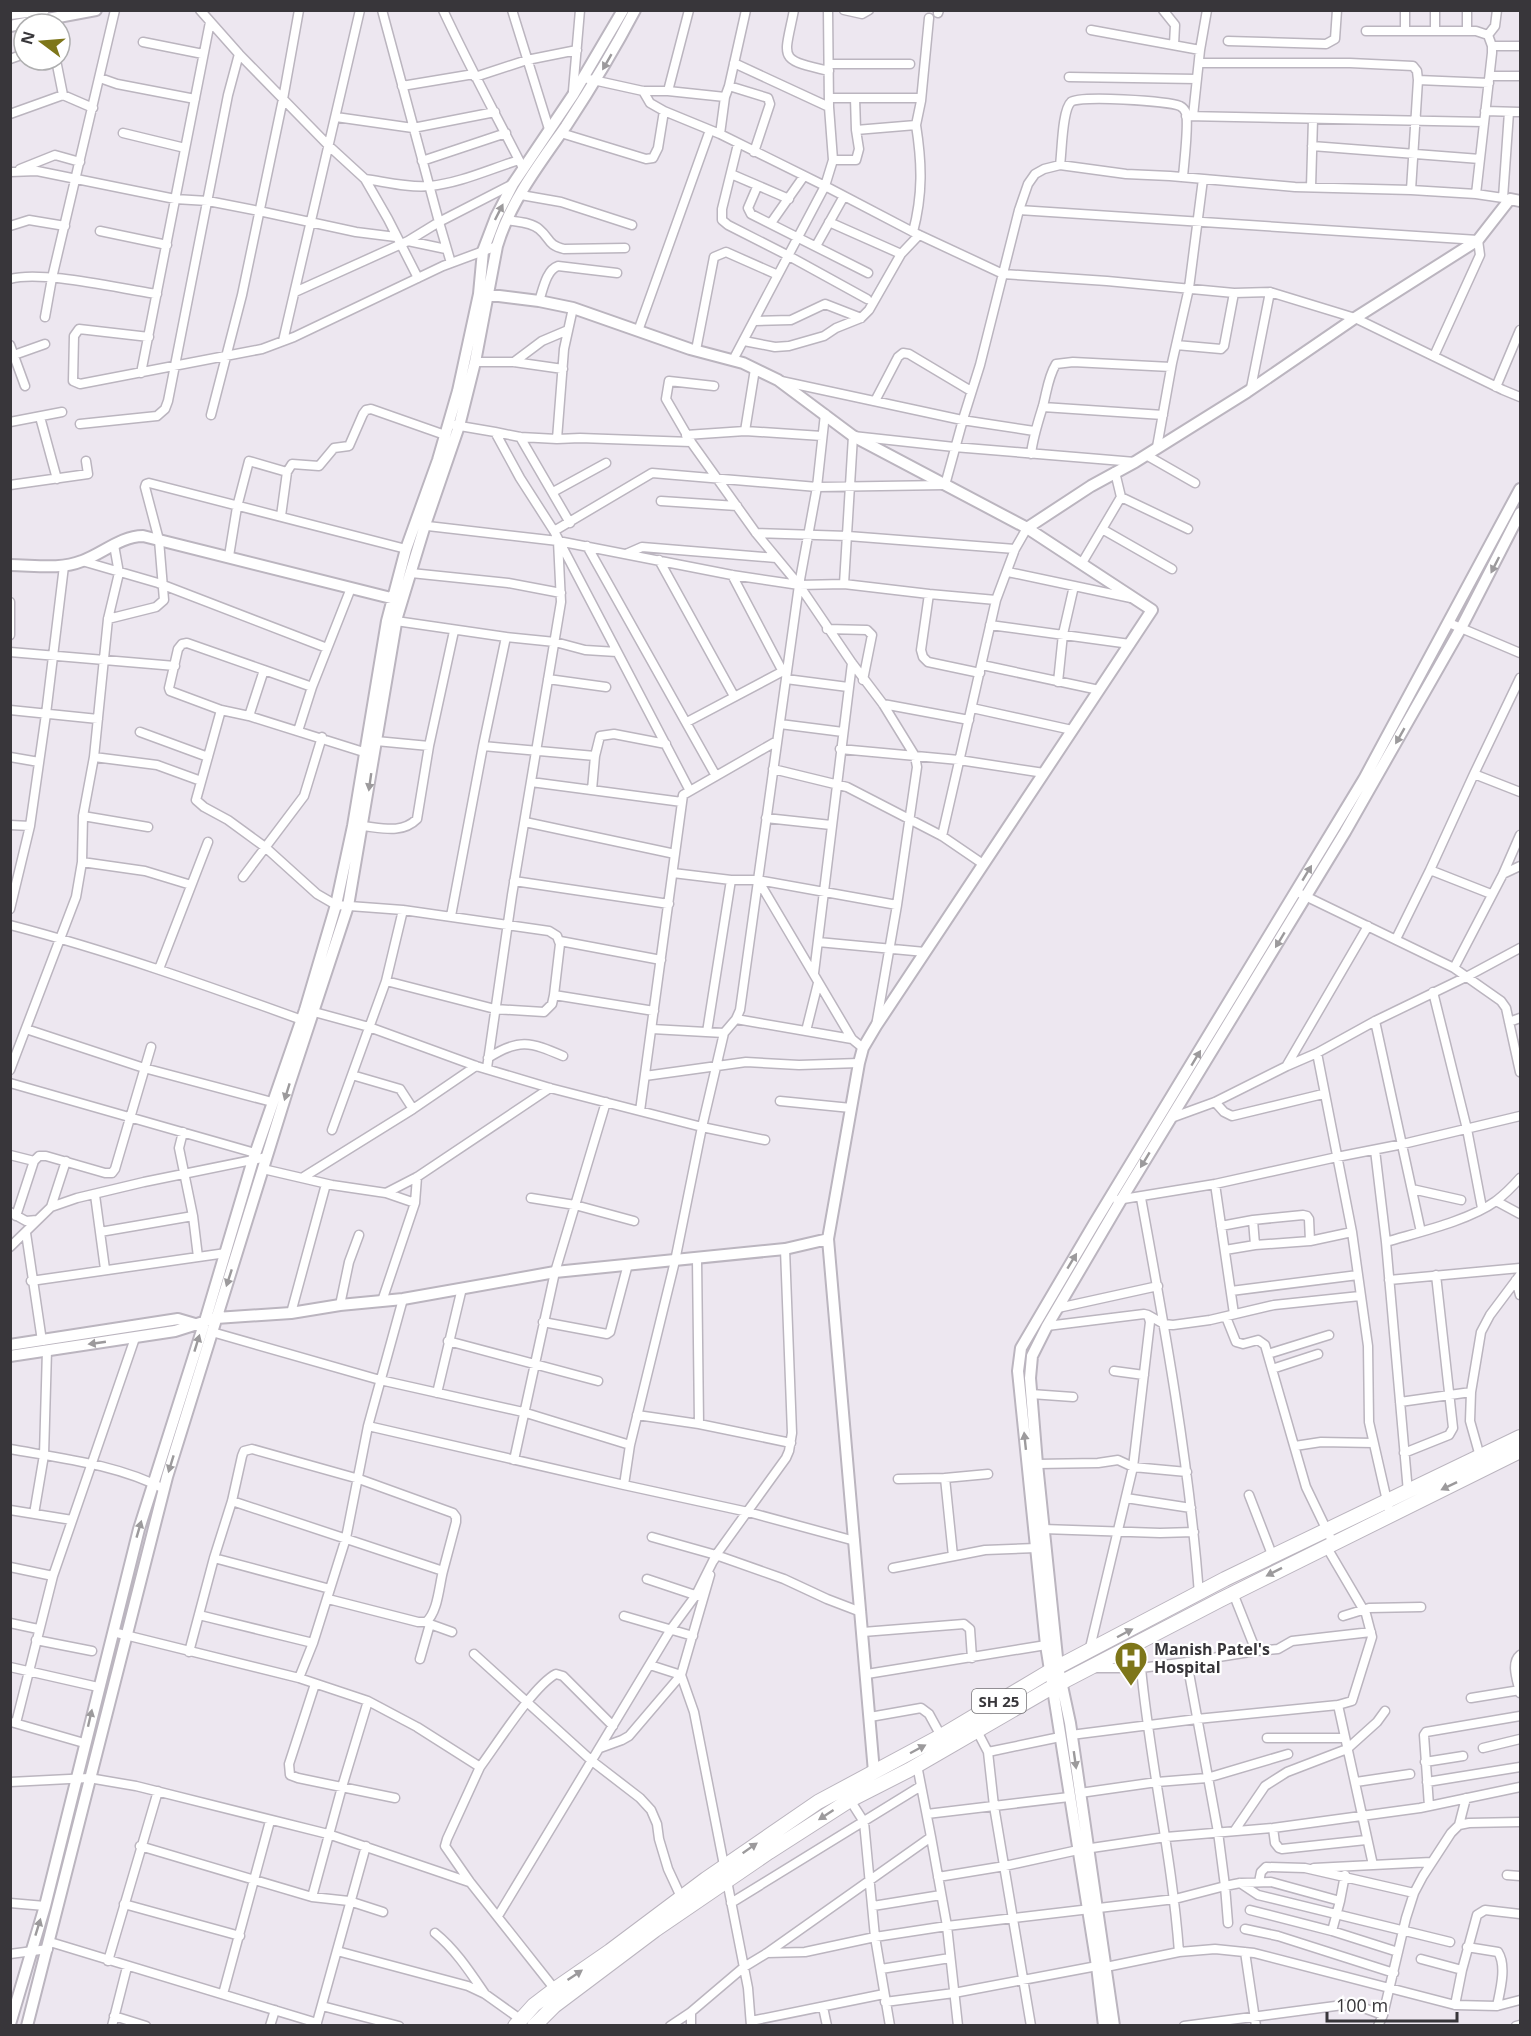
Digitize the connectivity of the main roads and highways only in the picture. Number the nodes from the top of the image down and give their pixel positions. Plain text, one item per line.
1 (1521, 1437) edge
2 (1521, 1451) edge
3 (1482, 1463) junction
4 (1389, 1507) junction
5 (1329, 1540) junction
6 (974, 1724) junction
7 (726, 1873) junction
8 (559, 1994) junction
9 (517, 2022) edge
10 (534, 2025) edge

1 - 3 main road, SH 25
2 - 3 main road
3 -> 4 main road
3 - 4 main road, SH 25
4 - 5 main road, SH 25
5 -> 6 main road
6 -> 5 main road, SH 25
6 -> 7 main road
7 -> 6 main road, SH 25
7 - 8 main road
8 -> 7 main road, SH 25
8 - 9 main road, SH 25
8 - 10 main road

